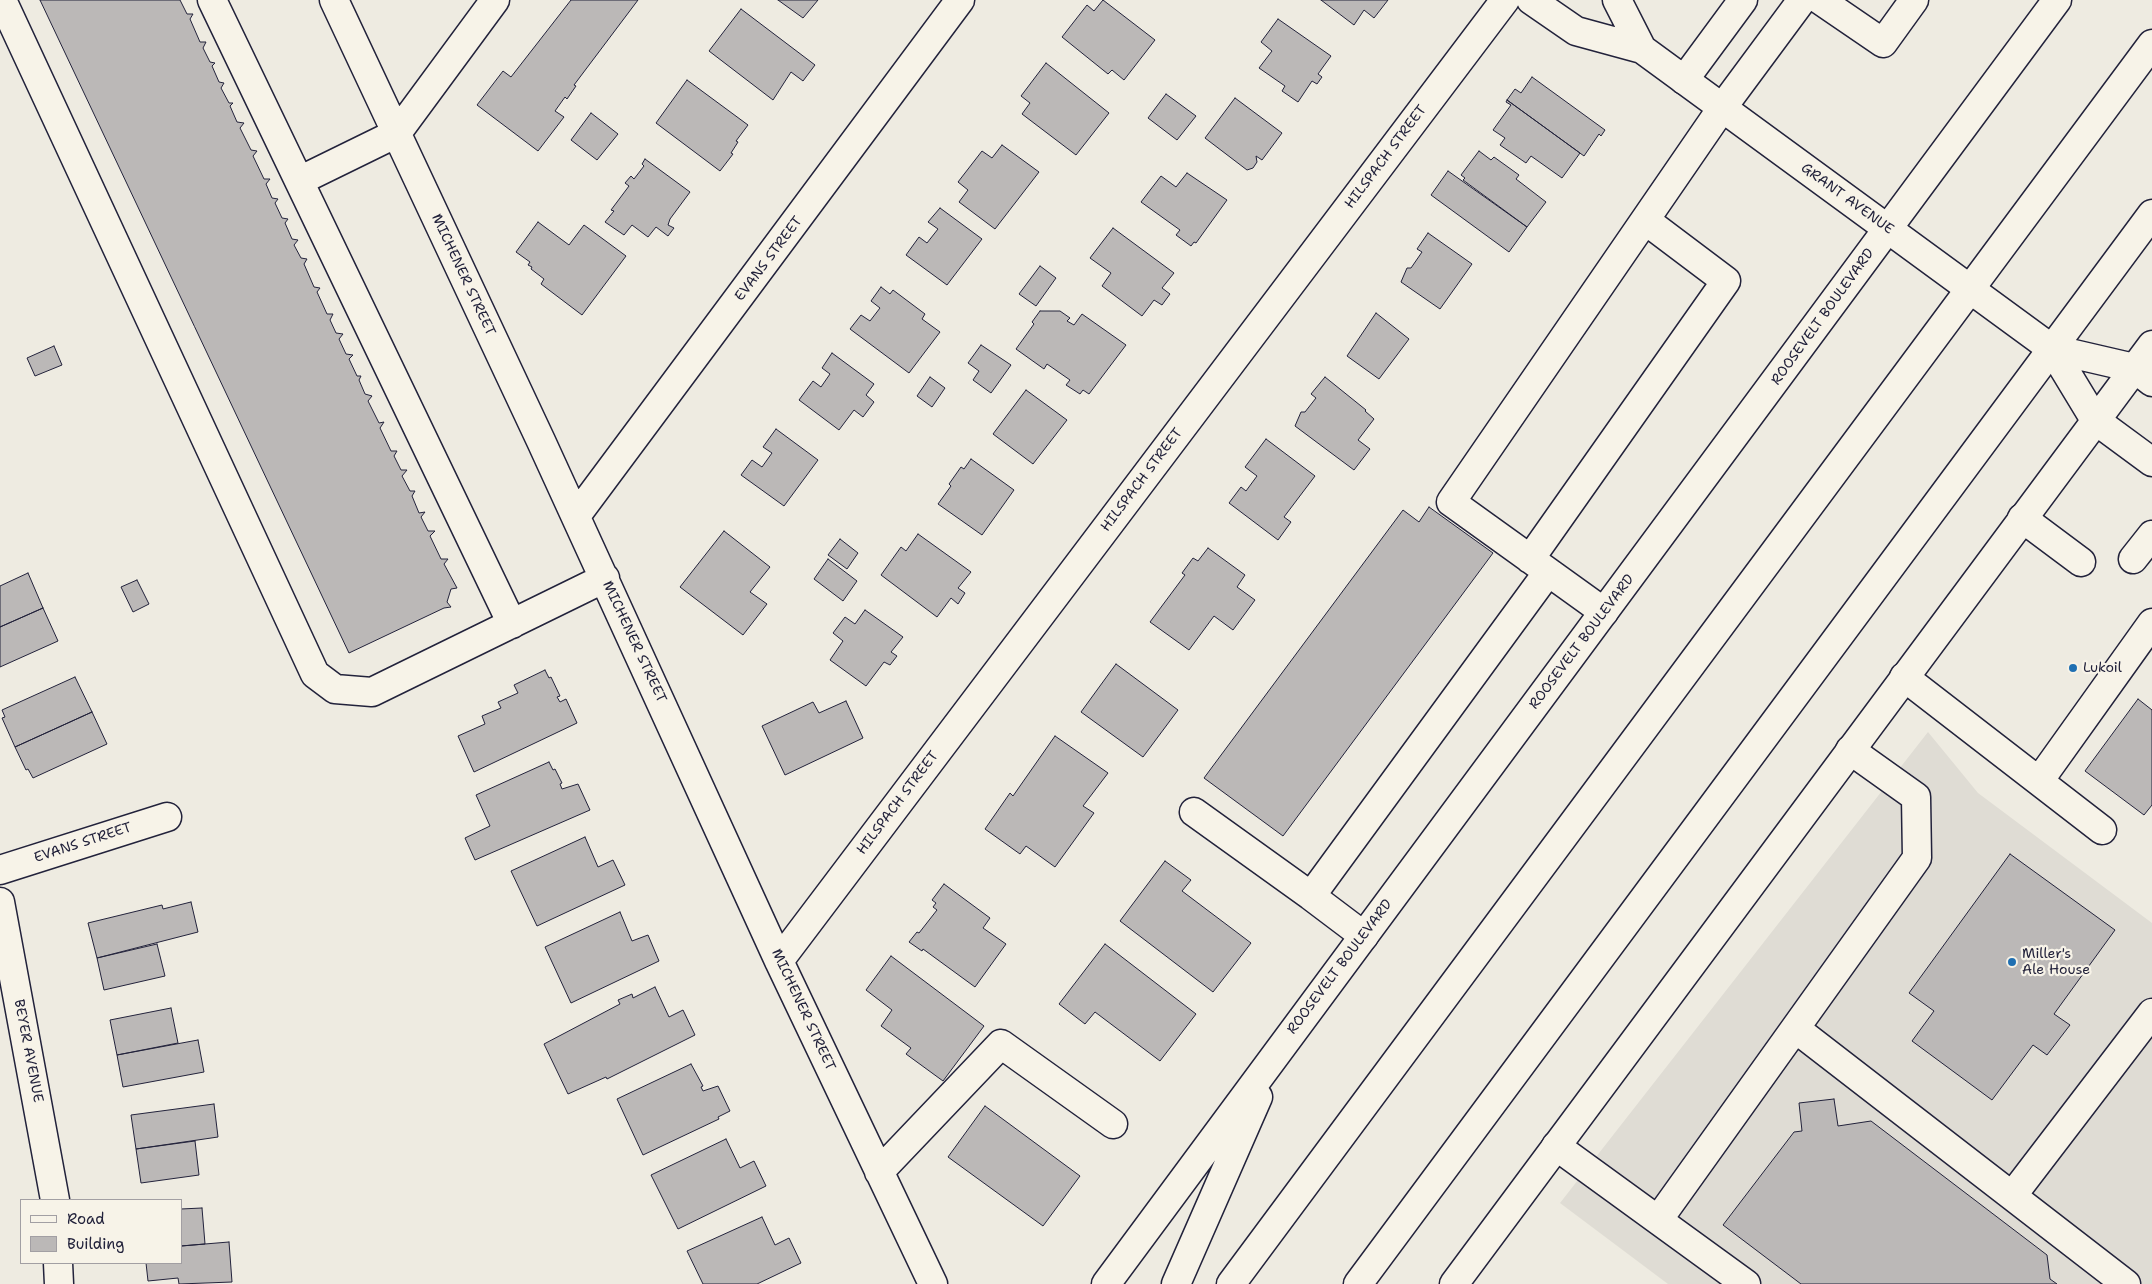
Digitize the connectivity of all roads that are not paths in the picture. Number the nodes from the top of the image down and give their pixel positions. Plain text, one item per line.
1 (2, 0) edge
2 (212, 0) edge
3 (334, 0) edge
4 (495, 0) edge
5 (960, 0) edge
6 (1505, 0) edge
7 (1531, 0) edge
8 (1617, 0) edge
9 (1743, 0) edge
10 (1802, 0) edge
11 (1820, 0) edge
12 (1914, 0) edge
13 (2057, 0) edge
14 (2152, 44) edge
15 (1642, 49) junction
16 (1684, 80) junction
17 (1722, 108) junction
18 (397, 133) junction
19 (300, 181) junction
20 (2152, 214) edge
21 (1645, 220) junction
22 (1888, 229) junction
23 (1970, 289) junction
24 (2152, 345) edge
25 (2052, 349) junction
26 (2143, 375) edge
27 (2095, 420) junction
28 (2152, 462) edge
29 (576, 516) junction
30 (2022, 518) junction
31 (2152, 535) edge
32 (2133, 559) dead end
33 (2081, 562) dead end
34 (1539, 565) junction
35 (604, 578) junction
36 (1604, 612) junction
37 (512, 624) junction
38 (2148, 636) edge
39 (1904, 677) junction
40 (1850, 750) junction
41 (2039, 781) junction
42 (1194, 812) dead end
43 (167, 817) dead end
44 (2102, 830) dead end
45 (0, 870) edge
46 (1311, 896) junction
47 (0, 902) edge
48 (1364, 936) junction
49 (779, 961) junction
50 (2152, 1013) edge
51 (1796, 1029) junction
52 (1276, 1054) junction
53 (1113, 1124) dead end
54 (1556, 1146) junction
55 (879, 1172) junction
56 (2012, 1196) junction
57 (54, 1199) edge
58 (1658, 1220) junction
59 (58, 1264) edge
60 (59, 1284) edge
61 (932, 1284) edge
62 (1106, 1284) edge
63 (1176, 1284) edge
64 (1231, 1284) edge
65 (1358, 1284) edge
66 (1454, 1284) edge
67 (1746, 1284) edge
68 (2126, 1284) edge

1 - 37 main road
2 - 19 main road
3 - 18 main road, MICHENER STREET
4 - 18 main road
5 - 29 main road, EVANS STREET
6 - 49 main road, HILSPACH STREET
7 - 15 main road, GRANT AVENUE
8 - 15 main road, GRANT AVENUE
9 - 16 main road
10 - 17 main road
11 - 12 main road
13 - 22 main road, ROOSEVELT BOULEVARD
14 - 23 main road
15 - 16 main road, GRANT AVENUE
16 - 17 main road, GRANT AVENUE
17 - 21 main road
17 - 22 main road, GRANT AVENUE
18 - 19 main road
18 - 29 main road, MICHENER STREET
19 - 37 main road
20 - 25 main road
21 - 34 main road
21 - 34 main road
22 - 23 main road, GRANT AVENUE
22 - 36 main road, ROOSEVELT BOULEVARD
23 - 25 main road, GRANT AVENUE
23 - 64 main road
24 - 26 main road
25 - 26 main road, GRANT AVENUE
25 - 27 main road, GRANT AVENUE
25 - 65 main road
26 - 27 main road
27 - 28 main road, GRANT AVENUE
27 - 30 main road
29 - 35 main road, MICHENER STREET
30 - 33 main road
30 - 39 main road
31 - 32 main road
34 - 36 main road
34 - 46 main road
35 - 37 main road
35 - 49 main road, MICHENER STREET
36 - 48 main road, ROOSEVELT BOULEVARD
38 - 41 main road
39 - 40 main road
39 - 41 main road
40 - 51 main road
40 - 54 main road
41 - 44 main road
42 - 46 main road
43 - 45 main road, EVANS STREET
46 - 48 main road
47 - 57 main road, BEYER AVENUE
48 - 52 main road, ROOSEVELT BOULEVARD
49 - 55 main road, MICHENER STREET
50 - 56 main road
51 - 56 main road
51 - 58 main road
52 - 62 main road, ROOSEVELT BOULEVARD
52 - 63 main road
53 - 55 main road
54 - 58 main road
54 - 66 main road
55 - 61 main road, MICHENER STREET
56 - 68 main road
58 - 67 main road
59 - 60 main road

